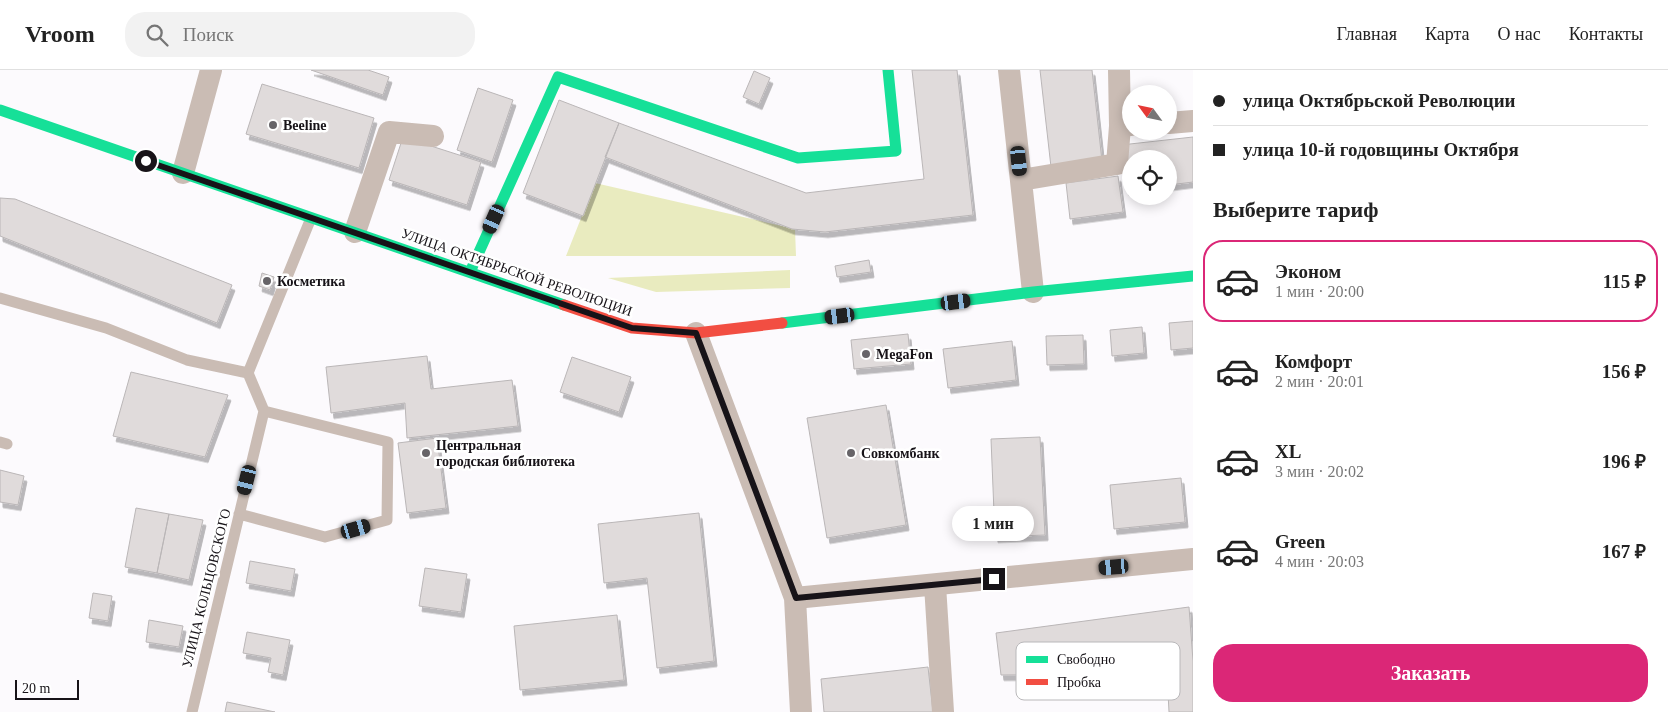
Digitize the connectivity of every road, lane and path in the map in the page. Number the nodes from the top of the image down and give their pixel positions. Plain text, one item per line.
1 (211, 70) edge
2 (888, 70) edge
3 (1009, 70) edge
4 (1119, 70) edge
5 (1122, 94) edge
6 (0, 110) edge
7 (1193, 121) edge
8 (1178, 122) edge
9 (433, 136) dead end
10 (1123, 140) edge
11 (183, 173) junction
12 (1020, 180) junction
13 (312, 217) junction
14 (355, 232) junction
15 (470, 272) junction
16 (1193, 276) edge
17 (1032, 292) junction
18 (0, 298) edge
19 (696, 333) junction
20 (248, 373) junction
21 (264, 411) junction
22 (239, 514) junction
23 (1193, 559) edge
24 (935, 585) junction
25 (796, 598) junction
26 (192, 712) edge
27 (801, 712) edge
28 (943, 712) edge

1 - 11 street
2 - 15 main road
3 - 12 street
4 - 5 street
6 - 11 main road, УЛИЦА ОКТЯБРЬСКОЙ РЕВОЛЮЦИИ
7 - 8 street
9 - 14 street
10 - 12 street
11 - 13 main road, УЛИЦА ОКТЯБРЬСКОЙ РЕВОЛЮЦИИ
12 - 17 street
13 - 14 main road, УЛИЦА ОКТЯБРЬСКОЙ РЕВОЛЮЦИИ
13 - 20 lane
14 - 15 main road, УЛИЦА ОКТЯБРЬСКОЙ РЕВОЛЮЦИИ
15 - 19 main road, УЛИЦА ОКТЯБРЬСКОЙ РЕВОЛЮЦИИ
16 - 17 main road, УЛИЦА ОКТЯБРЬСКОЙ РЕВОЛЮЦИИ
17 - 19 main road, УЛИЦА ОКТЯБРЬСКОЙ РЕВОЛЮЦИИ
18 - 20 lane
19 - 25 street
20 - 21 lane
21 - 22 lane, УЛИЦА КОЛЬЦОВСКОГО
21 - 22 lane
22 - 26 lane, УЛИЦА КОЛЬЦОВСКОГО
23 - 24 street
24 - 25 street
24 - 28 street
25 - 27 street

